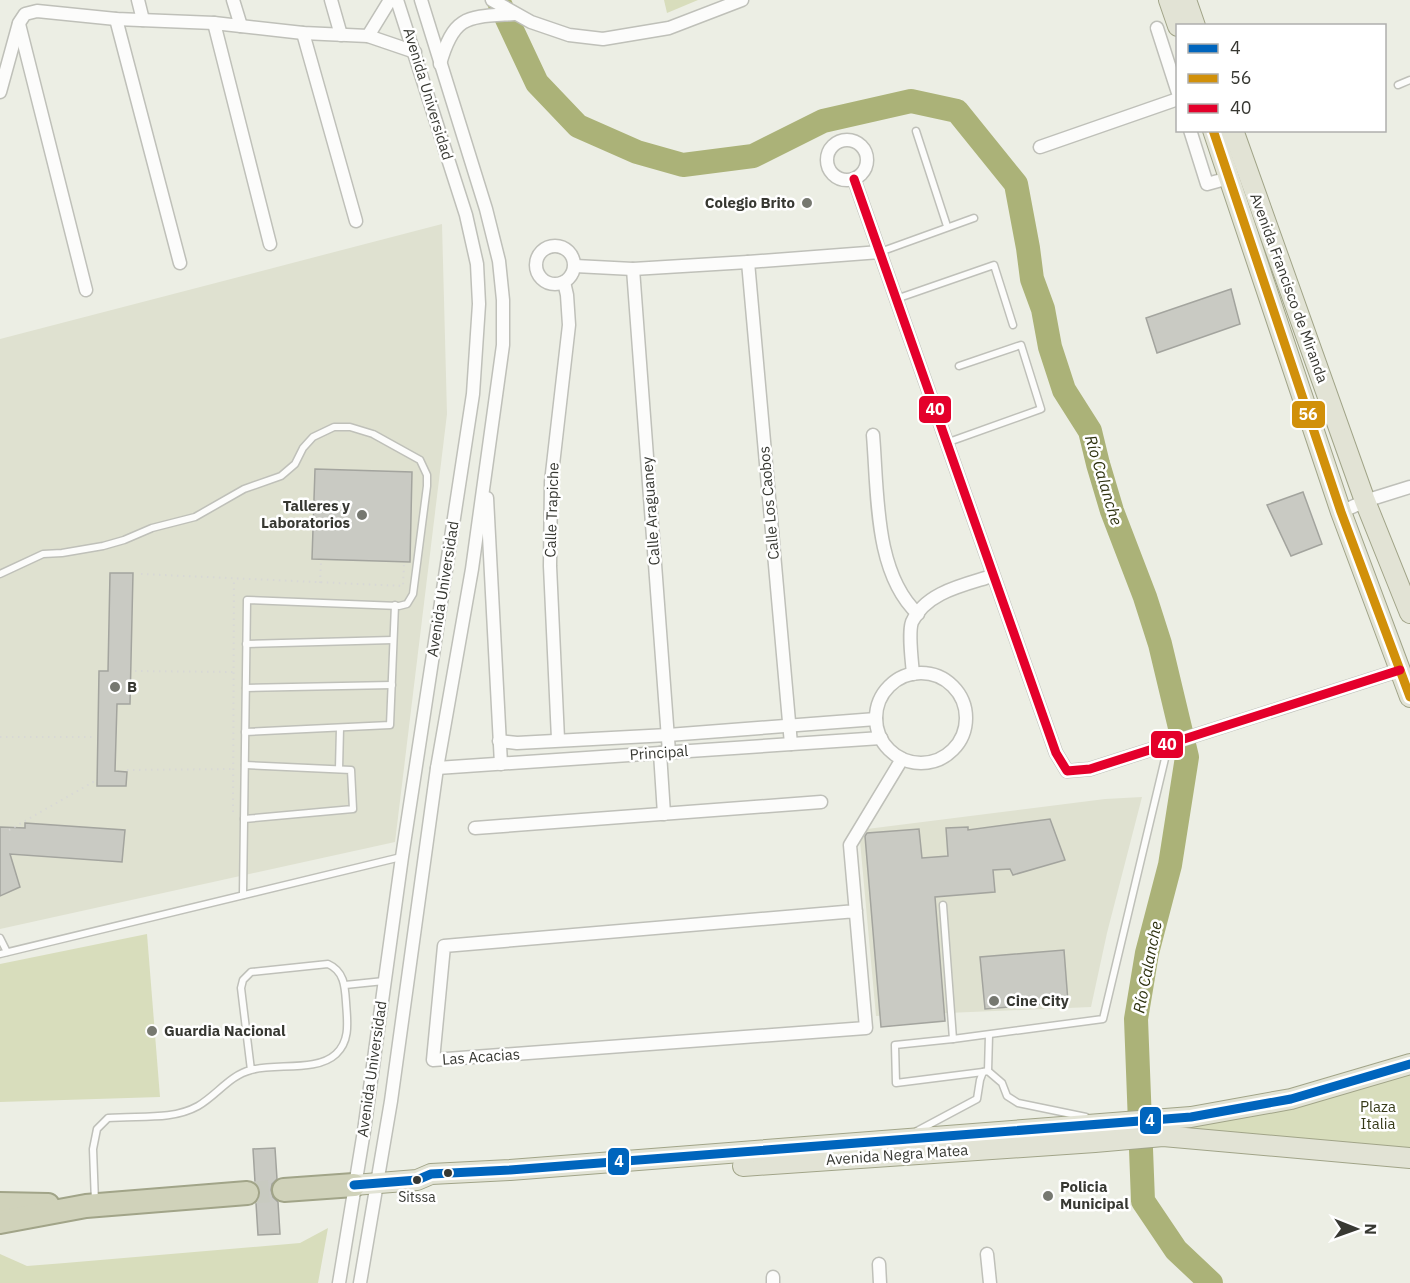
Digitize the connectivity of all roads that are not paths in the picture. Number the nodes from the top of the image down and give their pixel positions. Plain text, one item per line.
1 (138, 0) edge
2 (233, 0) edge
3 (331, 0) edge
4 (390, 0) edge
5 (420, 0) edge
6 (492, 0) edge
7 (742, 0) edge
8 (1169, 0) edge
9 (1186, 0) edge
10 (399, 5) edge
11 (514, 14) junction
12 (116, 19) junction
13 (143, 20) junction
14 (19, 23) junction
15 (214, 23) junction
16 (1177, 24) edge
17 (1194, 24) edge
18 (241, 26) junction
19 (1157, 28) dead end
20 (303, 33) junction
21 (341, 35) junction
22 (368, 36) junction
23 (415, 52) junction
24 (440, 65) junction
25 (1410, 80) edge
26 (1398, 85) dead end
27 (1176, 87) edge
28 (0, 92) edge
29 (1176, 100) edge
30 (916, 131) dead end
31 (1191, 132) edge
32 (1214, 132) edge
33 (1234, 132) edge
34 (1040, 147) dead end
35 (1229, 178) junction
36 (854, 179) dead end
37 (974, 218) dead end
38 (356, 221) dead end
39 (947, 226) junction
40 (270, 244) dead end
41 (880, 252) junction
42 (748, 262) junction
43 (180, 263) dead end
44 (575, 266) junction
45 (633, 269) junction
46 (564, 282) junction
47 (86, 290) dead end
48 (896, 299) junction
49 (1013, 325) dead end
50 (959, 366) dead end
51 (873, 435) dead end
52 (946, 442) junction
53 (486, 469) junction
54 (1410, 487) edge
55 (1365, 501) junction
56 (1341, 512) junction
57 (0, 574) edge
58 (992, 576) junction
59 (395, 605) junction
60 (1410, 612) edge
61 (918, 614) junction
62 (393, 640) junction
63 (246, 644) junction
64 (1400, 670) junction
65 (913, 674) junction
66 (392, 685) junction
67 (246, 688) junction
68 (1410, 696) edge
69 (876, 719) junction
70 (789, 727) junction
71 (340, 728) junction
72 (245, 732) junction
73 (668, 735) junction
74 (881, 738) junction
75 (558, 739) junction
76 (499, 741) junction
77 (791, 744) junction
78 (1173, 744) junction
79 (664, 753) junction
80 (902, 759) junction
81 (501, 764) junction
82 (245, 765) junction
83 (437, 768) junction
84 (339, 769) junction
85 (821, 802) dead end
86 (664, 814) junction
87 (244, 819) junction
88 (475, 828) dead end
89 (425, 853) junction
90 (402, 857) junction
91 (243, 895) junction
92 (943, 905) dead end
93 (856, 910) junction
94 (0, 938) edge
95 (8, 952) junction
96 (0, 954) edge
97 (385, 981) junction
98 (345, 985) junction
99 (989, 1035) junction
100 (953, 1039) junction
101 (1410, 1055) edge
102 (1410, 1064) edge
103 (251, 1070) junction
104 (986, 1072) junction
105 (1378, 1074) junction
106 (1163, 1127) junction
107 (1122, 1128) junction
108 (899, 1140) junction
109 (1365, 1154) junction
110 (1410, 1158) edge
111 (1410, 1164) edge
112 (417, 1180) junction
113 (365, 1184) junction
114 (284, 1191) tunnel mouth
115 (247, 1193) tunnel mouth
116 (0, 1204) edge
117 (90, 1206) junction
118 (0, 1222) edge
119 (987, 1254) dead end
120 (879, 1264) dead end
121 (339, 1283) edge
122 (360, 1283) edge
123 (880, 1283) edge
124 (990, 1283) edge

1 - 13 street
2 - 18 street
3 - 21 street
4 - 22 street
5 - 10 street
5 - 24 street, Avenida Universidad
6 - 11 street
7 - 11 street
8 - 16 main road
9 - 17 main road
10 - 23 street, Avenida Universidad
11 - 24 street
12 - 13 street
12 - 14 street
12 - 43 street
13 - 15 street
14 - 28 street
14 - 47 street
15 - 18 street
15 - 40 street
18 - 20 street
19 - 27 street
20 - 21 street
20 - 38 street
21 - 22 street
22 - 23 street
23 - 90 street, Avenida Universidad
24 - 53 street, Avenida Universidad
25 - 26 lane
29 - 34 street
30 - 39 lane
31 - 35 street
32 - 35 main road, Avenida Francisco de Miranda
33 - 55 main road, Avenida Francisco de Miranda
35 - 56 main road, Avenida Francisco de Miranda
36 - 41 street
37 - 39 lane
39 - 41 lane
41 - 42 street
41 - 48 street
42 - 45 street
42 - 70 street, Calle Los Caobos
44 - 45 street
44 - 46 street
44 - 46 street
45 - 73 street, Calle Araguaney
46 - 75 street, Calle Trapiche
48 - 49 lane
48 - 52 street
50 - 52 lane
51 - 61 street
52 - 58 street
53 - 76 street, Avenida Universidad
53 - 83 street, Avenida Universidad
54 - 55 street
55 - 56 street
55 - 60 main road, Avenida Francisco de Miranda
56 - 64 main road, Avenida Francisco de Miranda
57 - 59 lane
58 - 61 street
58 - 78 street
59 - 62 lane
59 - 63 lane
61 - 65 street
62 - 63 lane
62 - 66 lane
63 - 67 lane
64 - 68 main road, Avenida Francisco de Miranda
64 - 78 street
65 - 69 street
65 - 80 street
66 - 67 lane
66 - 71 lane
67 - 72 lane
69 - 70 street, Principal
69 - 74 street
70 - 73 street, Principal
70 - 77 street, Calle Los Caobos
71 - 72 lane
71 - 84 lane
72 - 82 lane
73 - 75 street, Principal
73 - 79 street, Calle Araguaney
74 - 77 street, Principal
74 - 80 street
75 - 76 street, Principal
76 - 81 street, Avenida Universidad
77 - 79 street, Principal
78 - 99 lane
79 - 81 street, Principal
79 - 86 street, Calle Araguaney
80 - 93 street, Las Acacias
81 - 83 street, Principal
82 - 84 lane
82 - 87 lane
83 - 89 street, Avenida Universidad
84 - 87 lane
85 - 86 street
86 - 88 street
87 - 91 lane
89 - 90 street
89 - 113 street, Avenida Universidad
90 - 91 lane
90 - 97 street, Avenida Universidad
91 - 95 lane
92 - 100 lane
93 - 93 street, Las Acacias
94 - 95 lane
95 - 96 lane
97 - 98 lane
97 - 113 street, Avenida Universidad
98 - 103 lane
98 - 103 lane
99 - 100 lane
99 - 104 lane
100 - 104 lane
101 - 105 main road
102 - 105 main road, Avenida Negra Matea
103 - 117 lane
104 - 107 lane
104 - 108 lane
105 - 106 main road, Avenida Negra Matea
106 - 107 main road, Avenida Negra Matea
106 - 109 main road, Avenida Negra Matea
107 - 108 main road, Avenida Negra Matea
107 - 112 main road, Avenida Negra Matea
108 - 112 main road, Avenida Negra Matea
109 - 110 main road, Avenida Negra Matea
109 - 111 main road
112 - 113 main road
113 - 114 highway
113 - 121 street
113 - 122 street
115 - 117 highway
116 - 117 highway
117 - 118 highway
119 - 124 street
120 - 123 street

